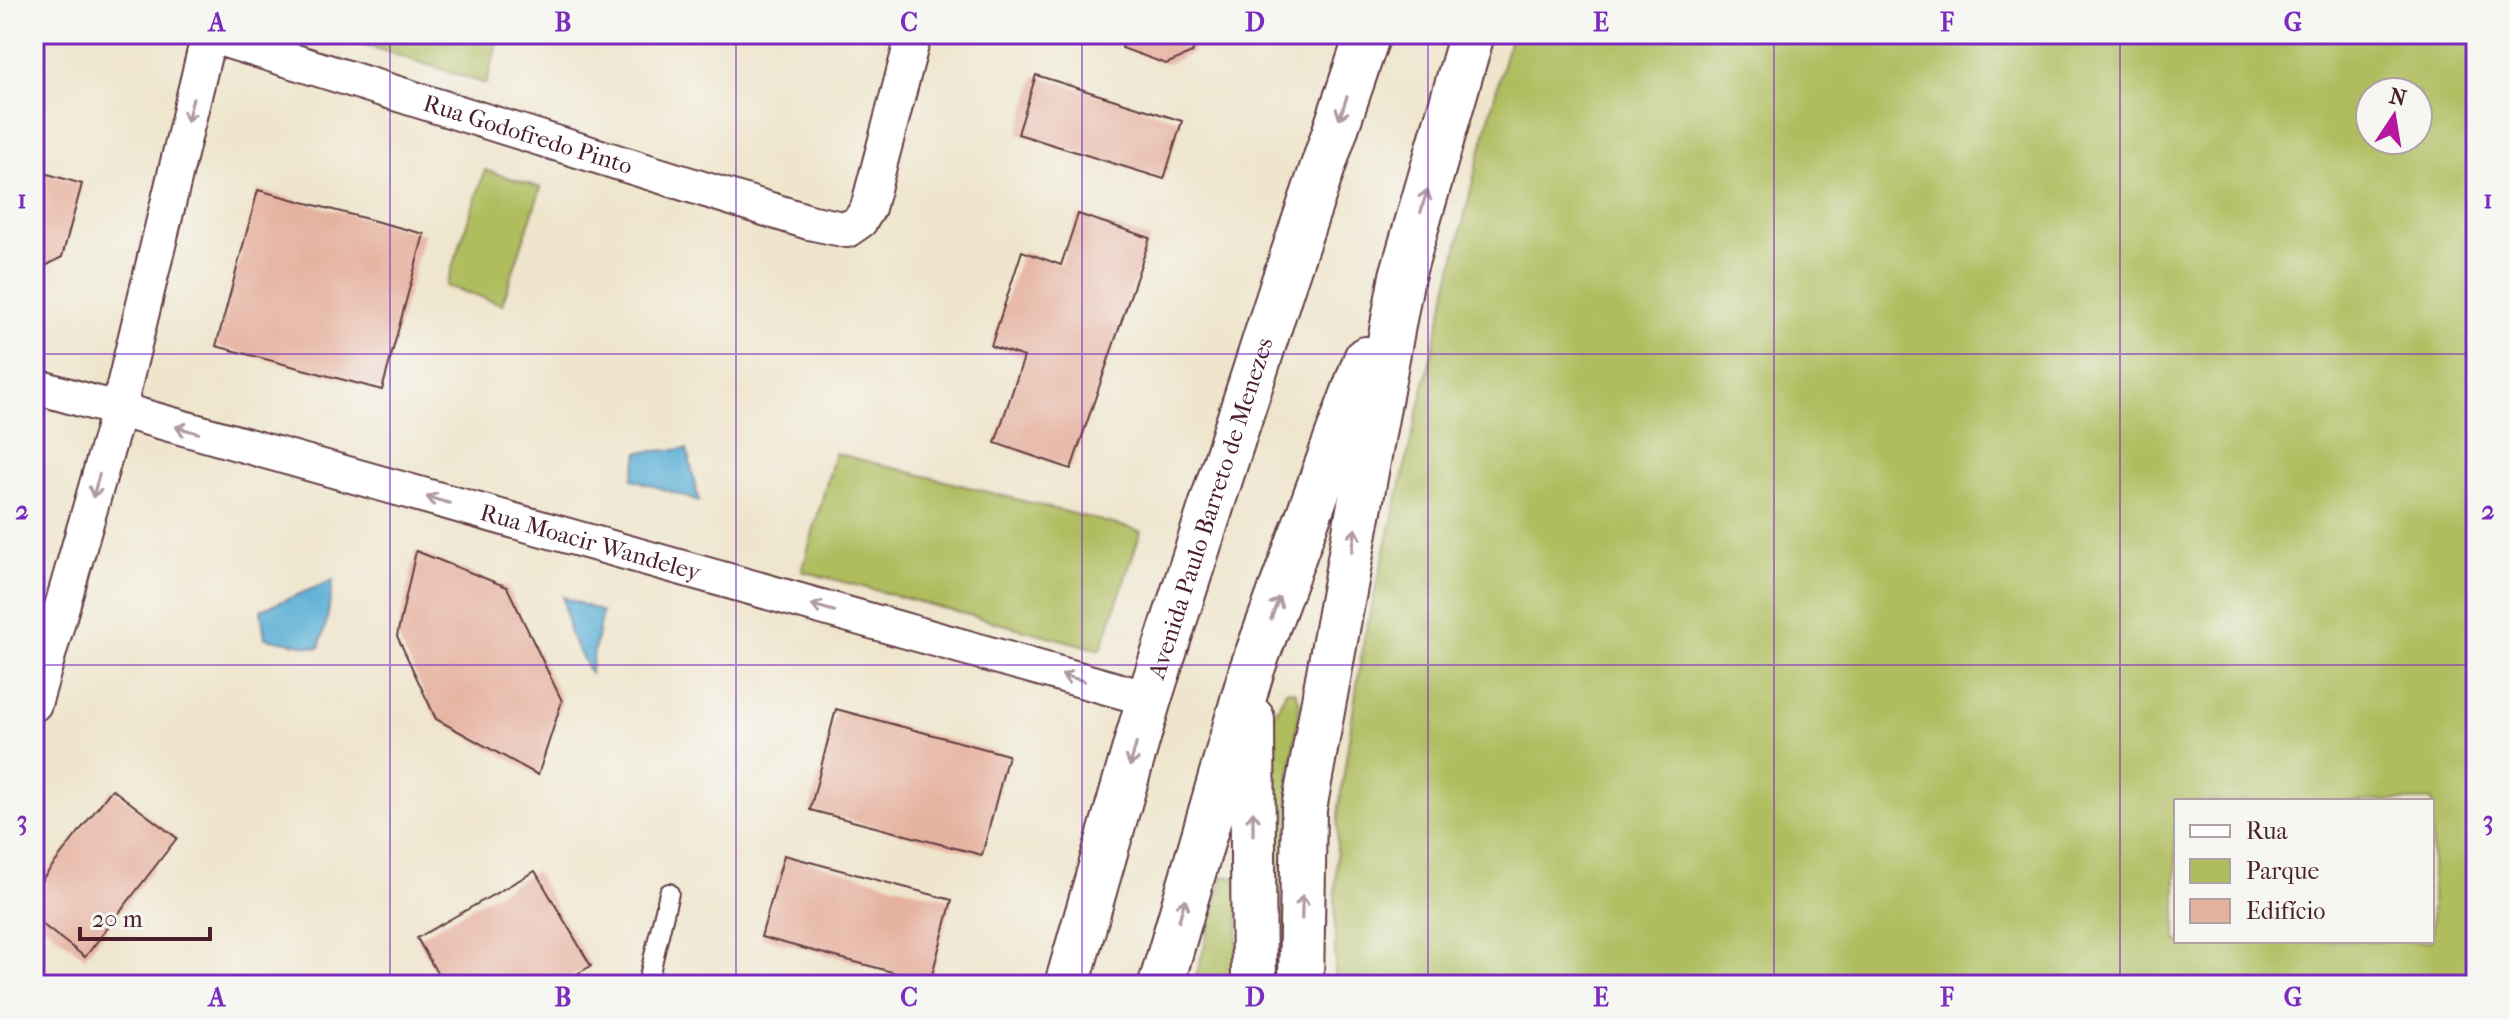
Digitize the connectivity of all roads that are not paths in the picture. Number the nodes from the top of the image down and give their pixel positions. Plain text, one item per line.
1 (209, 34) edge
2 (914, 34) edge
3 (1368, 34) edge
4 (1472, 34) edge
5 (1402, 276) junction
6 (34, 386) edge
7 (118, 411) junction
8 (1252, 669) junction
9 (1149, 699) junction
10 (34, 704) edge
11 (669, 893) dead end
12 (647, 985) edge
13 (1067, 985) edge
14 (1161, 985) edge
15 (1254, 985) edge
16 (1301, 985) edge

1 - 2 street, Rua Godofredo Pinto
1 -> 7 street
3 -> 9 main road, Avenida Paulo Barreto de Menezes
5 -> 4 main road
8 -> 5 main road
16 -> 5 main road
6 - 7 street, Rua Moacir Wandeley
9 -> 7 street, Rua Moacir Wandeley
7 -> 10 street
14 -> 8 main road
15 -> 8 main road
9 -> 13 main road, Avenida Paulo Barreto de Menezes
11 - 12 lane

